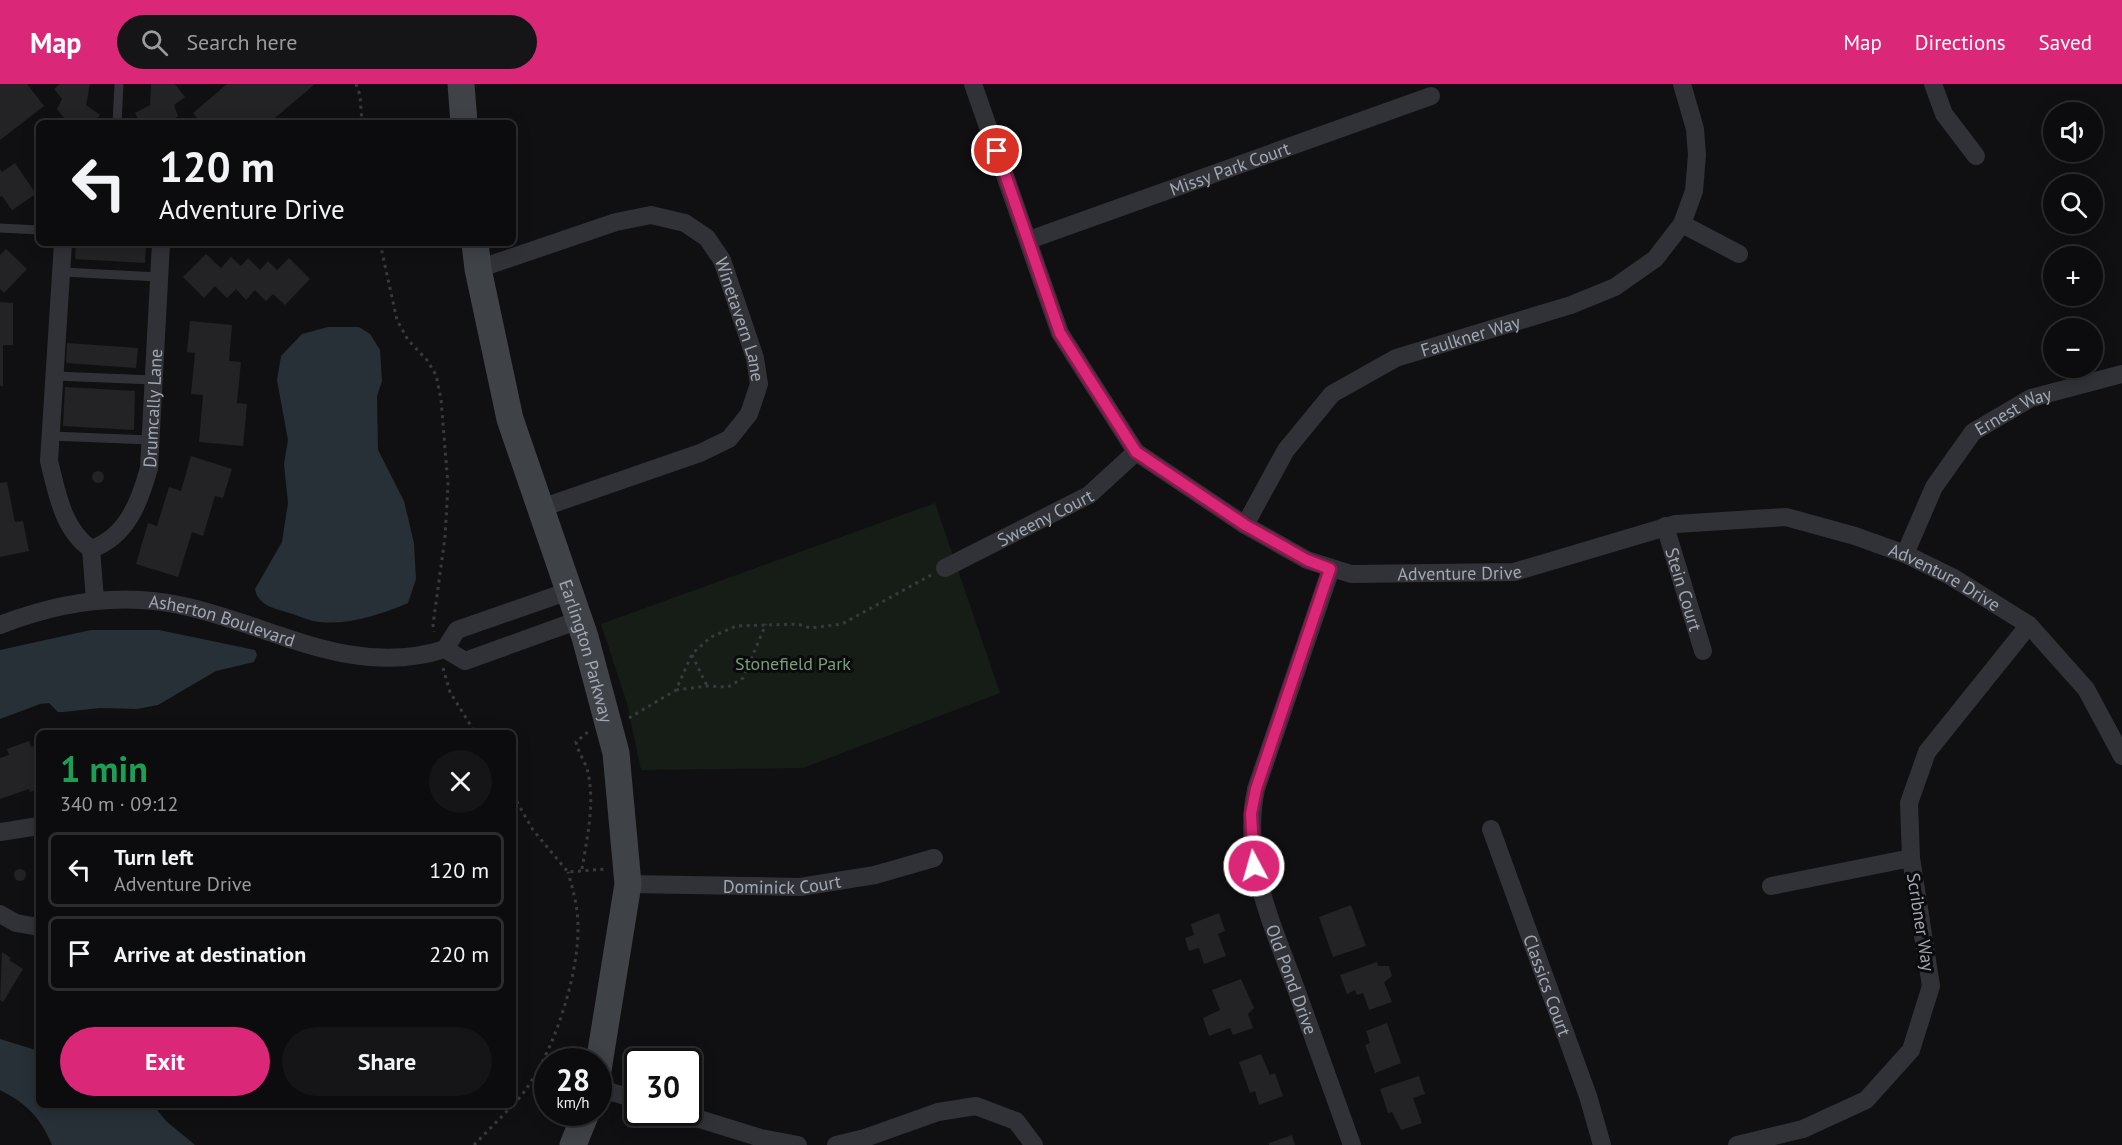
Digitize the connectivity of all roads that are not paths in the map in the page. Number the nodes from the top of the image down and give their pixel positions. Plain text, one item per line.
1 (119, 84) edge
2 (461, 84) edge
3 (973, 84) edge
4 (1682, 84) edge
5 (1933, 84) edge
6 (1431, 96) dead end
7 (117, 120) edge
8 (464, 120) edge
9 (1976, 156) dead end
10 (1682, 224) junction
11 (0, 228) edge
12 (36, 230) edge
13 (1029, 240) junction
14 (63, 246) edge
15 (161, 246) edge
16 (1739, 254) dead end
17 (477, 256) edge
18 (62, 273) junction
19 (159, 277) junction
20 (2122, 374) edge
21 (55, 376) junction
22 (153, 380) junction
23 (50, 436) junction
24 (151, 440) junction
25 (1136, 452) junction
26 (541, 508) junction
27 (1245, 525) junction
28 (1665, 526) junction
29 (92, 549) junction
30 (1905, 554) junction
31 (945, 568) road end
32 (1330, 569) junction
33 (569, 591) junction
34 (95, 599) junction
35 (579, 620) junction
36 (0, 625) edge
37 (2029, 625) junction
38 (442, 651) junction
39 (1703, 651) dead end
40 (2122, 756) edge
41 (36, 826) edge
42 (1491, 829) dead end
43 (0, 832) edge
44 (934, 858) dead end
45 (1911, 858) junction
46 (628, 877) junction
47 (1771, 885) dead end
48 (0, 914) edge
49 (36, 926) edge
50 (601, 1048) edge
51 (702, 1120) edge
52 (581, 1126) edge
53 (573, 1145) edge
54 (798, 1145) edge
55 (836, 1145) edge
56 (1034, 1145) edge
57 (1352, 1145) edge
58 (1602, 1145) edge
59 (1737, 1145) edge

1 - 7 lane
2 - 8 street
3 - 13 street, Adventure Drive
4 - 10 street, Faulkner Way
5 - 9 street
6 - 13 street, Missy Park Court
10 - 16 street
10 - 27 street, Faulkner Way
11 - 12 lane
13 - 25 street, Adventure Drive
14 - 18 street
15 - 19 street, Drumcally Lane
17 - 26 street, Earlington Parkway
17 - 26 street, Winetavern Lane
18 - 19 lane
18 - 21 street
19 - 22 street, Drumcally Lane
20 - 30 street, Ernest Way
21 - 22 lane
21 - 23 street
22 - 24 street, Drumcally Lane
23 - 24 lane
23 - 29 street
24 - 29 street, Drumcally Lane
25 - 27 street, Adventure Drive
25 - 31 street, Sweeny Court
26 - 33 street, Earlington Parkway
27 - 32 street, Adventure Drive
28 - 30 street, Adventure Drive
28 - 32 street, Adventure Drive
28 - 39 street, Stein Court
29 - 34 street
30 - 37 street, Adventure Drive
32 - 57 street, Old Pond Drive
33 - 35 street, Earlington Parkway
33 - 38 street
34 - 36 street, Asherton Boulevard
34 - 38 street, Asherton Boulevard
35 - 38 street, Asherton Boulevard
35 - 46 street, Earlington Parkway
37 - 40 street, Adventure Drive
37 - 45 street, Scribner Way
41 - 43 street
42 - 58 street, Classics Court
44 - 46 street, Dominick Court
45 - 47 street
45 - 59 street, Scribner Way
46 - 50 street, Earlington Parkway
48 - 49 street
51 - 54 street
52 - 53 street
55 - 56 street

